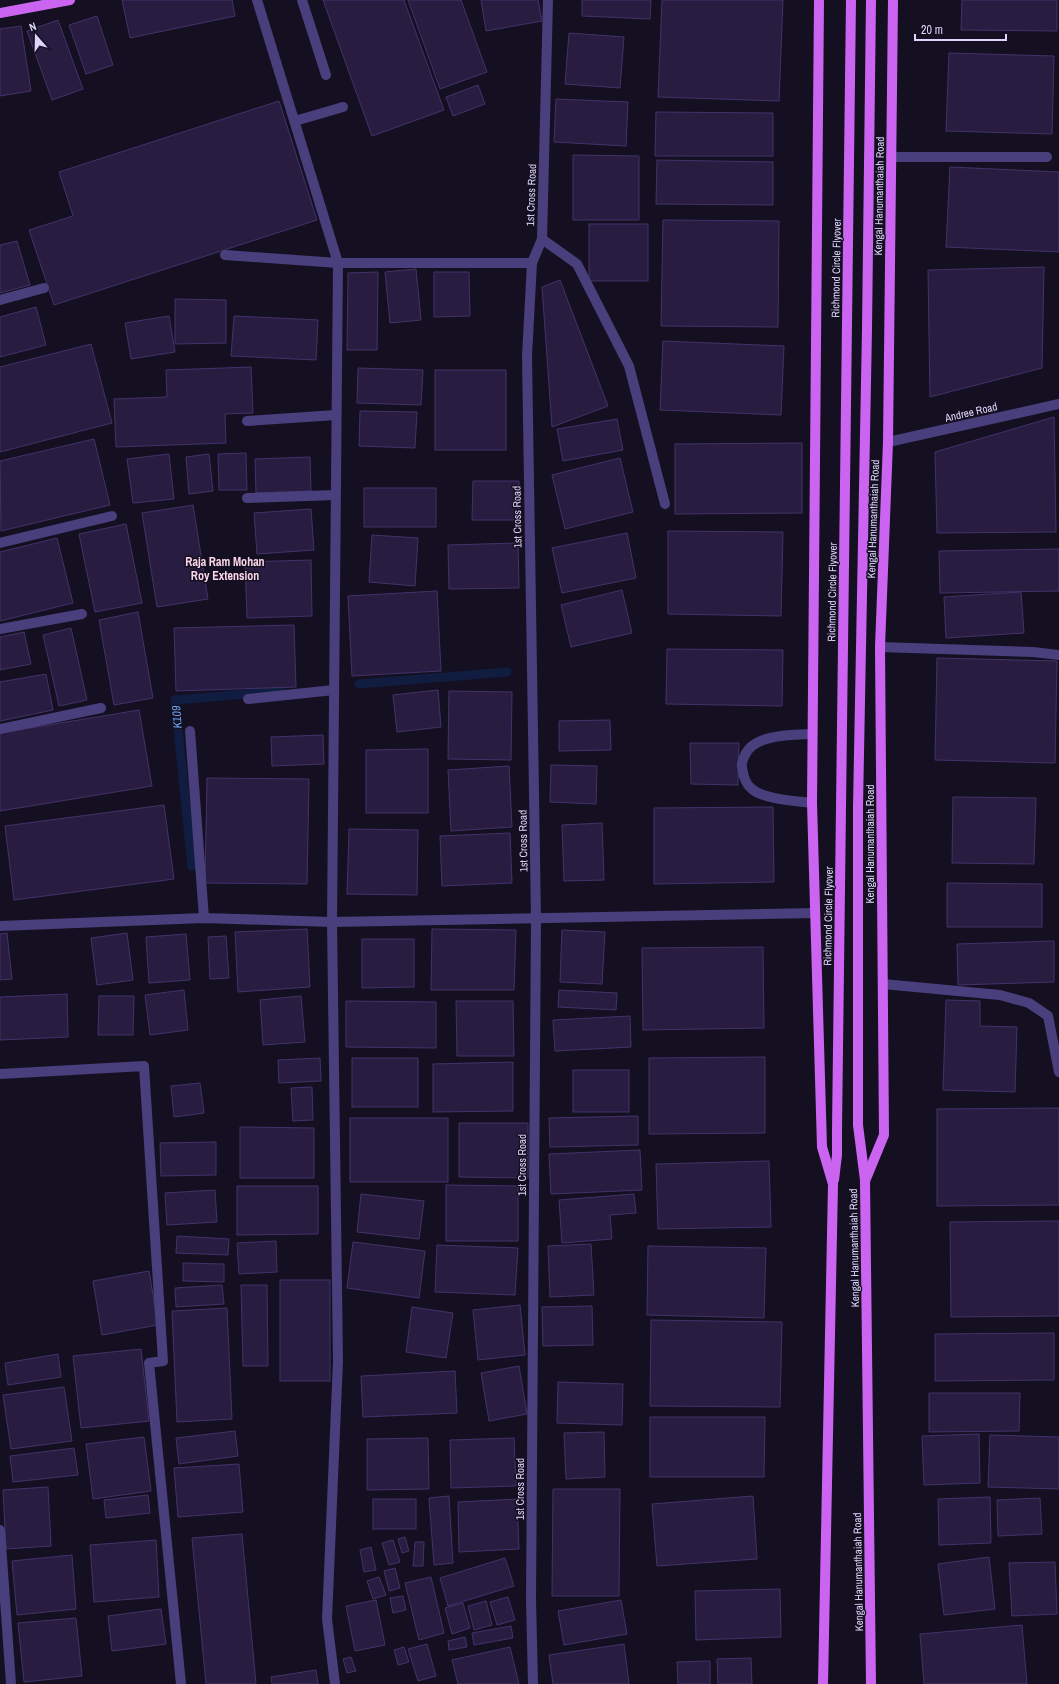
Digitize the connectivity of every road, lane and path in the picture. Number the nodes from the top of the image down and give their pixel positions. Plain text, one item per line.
1 (70, 0) edge
2 (257, 0) edge
3 (302, 0) edge
4 (548, 0) edge
5 (819, 0) edge
6 (851, 0) edge
7 (871, 0) edge
8 (893, 0) edge
9 (0, 13) edge
10 (326, 75) dead end
11 (343, 107) dead end
12 (294, 121) junction
13 (891, 157) junction
14 (1047, 157) dead end
15 (542, 239) junction
16 (225, 255) dead end
17 (338, 263) junction
18 (532, 263) junction
19 (44, 288) dead end
20 (0, 300) edge
21 (1059, 404) edge
22 (336, 415) junction
23 (247, 421) dead end
24 (888, 442) junction
25 (336, 495) junction
26 (247, 498) dead end
27 (664, 504) dead end
28 (112, 516) dead end
29 (0, 543) edge
30 (82, 614) dead end
31 (0, 629) edge
32 (880, 647) junction
33 (1059, 655) edge
34 (334, 690) junction
35 (248, 699) dead end
36 (101, 708) dead end
37 (0, 729) edge
38 (190, 731) dead end
39 (812, 734) junction
40 (812, 803) junction
41 (815, 913) junction
42 (204, 918) junction
43 (536, 919) junction
44 (332, 922) junction
45 (0, 926) edge
46 (883, 984) junction
47 (1059, 1072) edge
48 (0, 1074) edge
49 (865, 1182) junction
50 (833, 1184) junction
51 (0, 1530) edge
52 (11, 1684) edge
53 (181, 1684) edge
54 (335, 1684) edge
55 (533, 1684) edge
56 (823, 1684) edge
57 (871, 1684) edge

1 - 9 main road
2 - 12 street
3 - 10 street
4 - 15 street, 1st Cross Road
5 - 39 main road, Kengal Hanumanthaiah Road
6 - 50 main road, Richmond Circle Flyover
7 - 49 main road
8 - 13 main road, Kengal Hanumanthaiah Road
11 - 12 street
12 - 17 street
13 - 14 street
13 - 24 main road, Kengal Hanumanthaiah Road
15 - 18 street, 1st Cross Road
15 - 27 street
16 - 17 street
17 - 18 street
17 - 22 street
18 - 43 street, 1st Cross Road
19 - 20 street
21 - 24 street, Andree Road
22 - 23 street
22 - 25 street
24 - 32 main road, Kengal Hanumanthaiah Road
25 - 26 street
25 - 34 street
28 - 29 street
30 - 31 street
32 - 33 street
32 - 46 main road, Kengal Hanumanthaiah Road
34 - 35 street
34 - 44 street
36 - 37 street
38 - 42 street
39 - 40 main road, Kengal Hanumanthaiah Road
39 - 40 street
40 - 41 main road, Kengal Hanumanthaiah Road
41 - 43 street
41 - 50 main road, Kengal Hanumanthaiah Road
42 - 44 street
42 - 45 street
43 - 44 street
43 - 55 street, 1st Cross Road
44 - 54 street
46 - 47 street
46 - 49 main road, Kengal Hanumanthaiah Road
48 - 53 street
49 - 57 main road, Kengal Hanumanthaiah Road
50 - 56 main road, Kengal Hanumanthaiah Road
51 - 52 street

